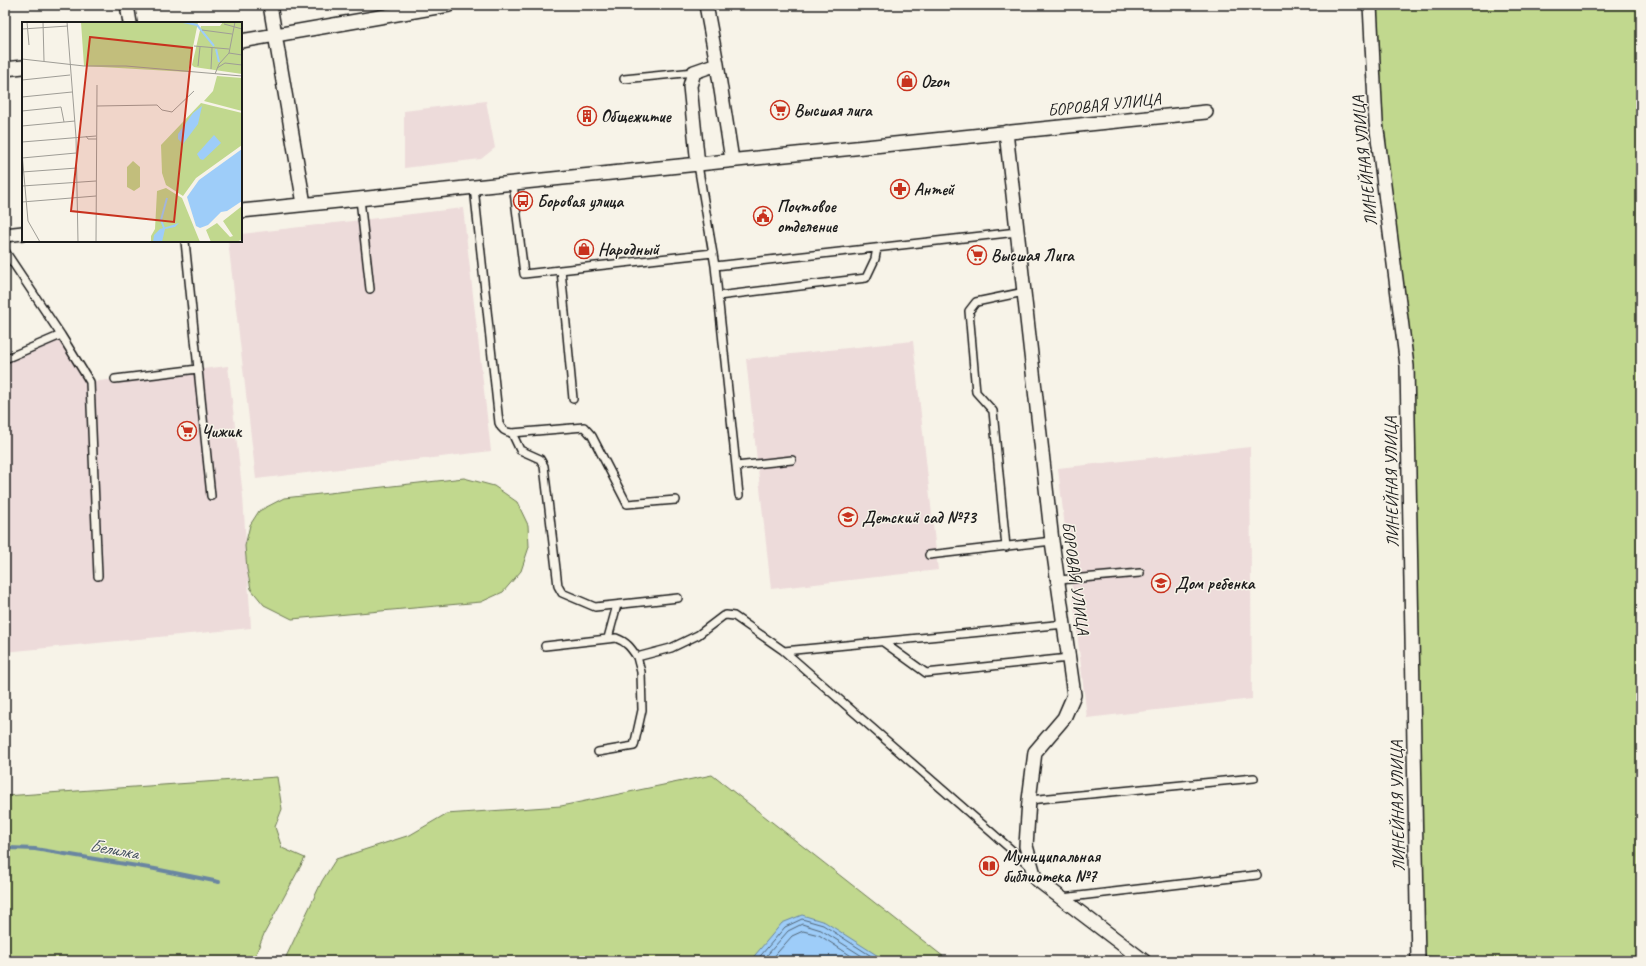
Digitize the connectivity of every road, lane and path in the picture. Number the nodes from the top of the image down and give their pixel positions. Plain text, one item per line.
1 (127, 5) edge
2 (270, 5) edge
3 (449, 5) edge
4 (706, 5) edge
5 (1370, 5) edge
6 (409, 9) edge
7 (130, 22) edge
8 (275, 36) junction
9 (242, 41) edge
10 (717, 64) junction
11 (22, 67) edge
12 (5, 69) edge
13 (694, 72) junction
14 (624, 79) dead end
15 (1206, 112) dead end
16 (1006, 132) junction
17 (732, 160) junction
18 (698, 165) junction
19 (513, 183) junction
20 (474, 187) junction
21 (360, 199) junction
22 (304, 204) junction
23 (242, 211) edge
24 (1017, 232) junction
25 (22, 233) edge
26 (5, 235) edge
27 (185, 242) edge
28 (876, 248) junction
29 (5, 251) edge
30 (713, 253) junction
31 (715, 266) junction
32 (561, 270) junction
33 (370, 289) dead end
34 (1024, 292) junction
35 (718, 296) junction
36 (61, 335) junction
37 (5, 359) edge
38 (198, 369) junction
39 (115, 379) dead end
40 (573, 399) dead end
41 (512, 433) junction
42 (792, 460) dead end
43 (736, 466) junction
44 (739, 495) dead end
45 (211, 496) dead end
46 (676, 500) dead end
47 (1052, 541) junction
48 (1006, 547) junction
49 (929, 555) dead end
50 (1140, 573) dead end
51 (98, 576) dead end
52 (1059, 580) junction
53 (678, 598) dead end
54 (617, 605) junction
55 (1065, 624) junction
56 (608, 638) junction
57 (883, 642) junction
58 (545, 646) dead end
59 (784, 652) junction
60 (637, 657) junction
61 (1069, 658) junction
62 (598, 752) dead end
63 (1254, 778) dead end
64 (1029, 800) junction
65 (1032, 867) junction
66 (1258, 875) dead end
67 (1061, 898) junction
68 (1144, 961) edge
69 (1418, 961) edge

1 - 7 street
2 - 8 street
3 - 6 street
4 - 10 street
5 - 69 street, ЛИНЕЙНАЯ УЛИЦА
6 - 8 street
8 - 9 street
8 - 22 street
10 - 13 street
10 - 17 street
11 - 12 street
13 - 14 lane
13 - 18 street
15 - 16 street, БОРОВАЯ УЛИЦА
16 - 17 street, БОРОВАЯ УЛИЦА
16 - 24 street, БОРОВАЯ УЛИЦА
17 - 18 street, БОРОВАЯ УЛИЦА
18 - 19 street, БОРОВАЯ УЛИЦА
18 - 30 lane
19 - 20 street, БОРОВАЯ УЛИЦА
19 - 32 lane
20 - 21 street, БОРОВАЯ УЛИЦА
20 - 41 lane
21 - 22 street, БОРОВАЯ УЛИЦА
21 - 33 lane
22 - 23 street, БОРОВАЯ УЛИЦА
24 - 28 lane
24 - 34 street, БОРОВАЯ УЛИЦА
25 - 26 street
27 - 38 lane
28 - 31 lane
28 - 35 lane
29 - 36 lane
30 - 31 lane
30 - 32 lane
31 - 35 lane
32 - 40 lane
34 - 47 street, БОРОВАЯ УЛИЦА
34 - 48 lane
35 - 43 lane
36 - 37 lane
36 - 51 lane
38 - 39 lane
38 - 45 lane
41 - 46 lane
41 - 54 lane
42 - 43 lane
43 - 44 lane
47 - 48 lane
47 - 52 street, БОРОВАЯ УЛИЦА
48 - 49 lane
50 - 52 lane
52 - 55 street, БОРОВАЯ УЛИЦА
53 - 54 lane
54 - 56 lane
55 - 57 lane
55 - 61 street, БОРОВАЯ УЛИЦА
56 - 58 lane
56 - 60 lane
57 - 59 lane
57 - 61 lane
59 - 60 lane
59 - 65 lane
60 - 62 lane
61 - 64 street, БОРОВАЯ УЛИЦА
63 - 64 lane
64 - 65 street, БОРОВАЯ УЛИЦА
65 - 67 street, БОРОВАЯ УЛИЦА
66 - 67 lane
67 - 68 street, БОРОВАЯ УЛИЦА

